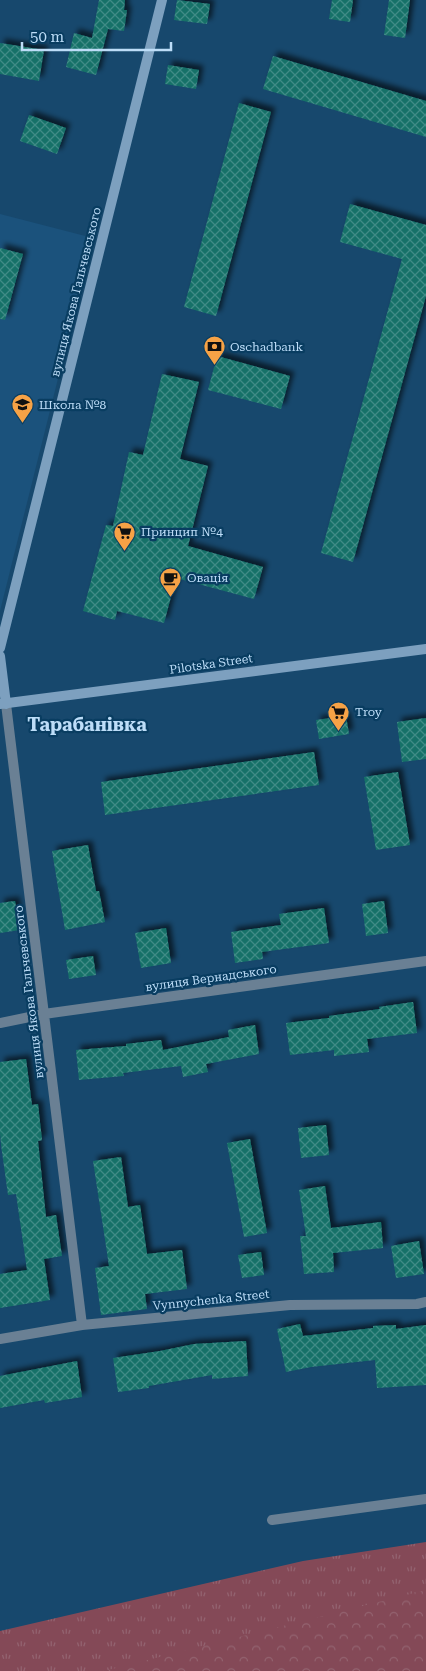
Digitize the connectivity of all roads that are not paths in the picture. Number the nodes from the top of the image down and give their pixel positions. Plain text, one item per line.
1 (162, 0) edge
2 (0, 648) edge
3 (426, 649) edge
4 (0, 656) edge
5 (3, 704) edge
6 (426, 961) edge
7 (44, 1014) junction
8 (0, 1023) edge
9 (426, 1302) edge
10 (82, 1325) junction
11 (0, 1339) edge
12 (426, 1499) edge
13 (272, 1520) dead end

1 - 2 street, вулиця Якова Гальчевського
3 - 5 street, Pilotska Street
4 - 5 street, вулиця Якова Гальчевського
5 - 7 street, вулиця Якова Гальчевського
6 - 7 street, вулиця Вернадського
7 - 8 street, вулиця Вернадського
7 - 10 street, вулиця Якова Гальчевського
9 - 10 street, Vynnychenka Street
10 - 11 street, Vynnychenka Street
12 - 13 street

